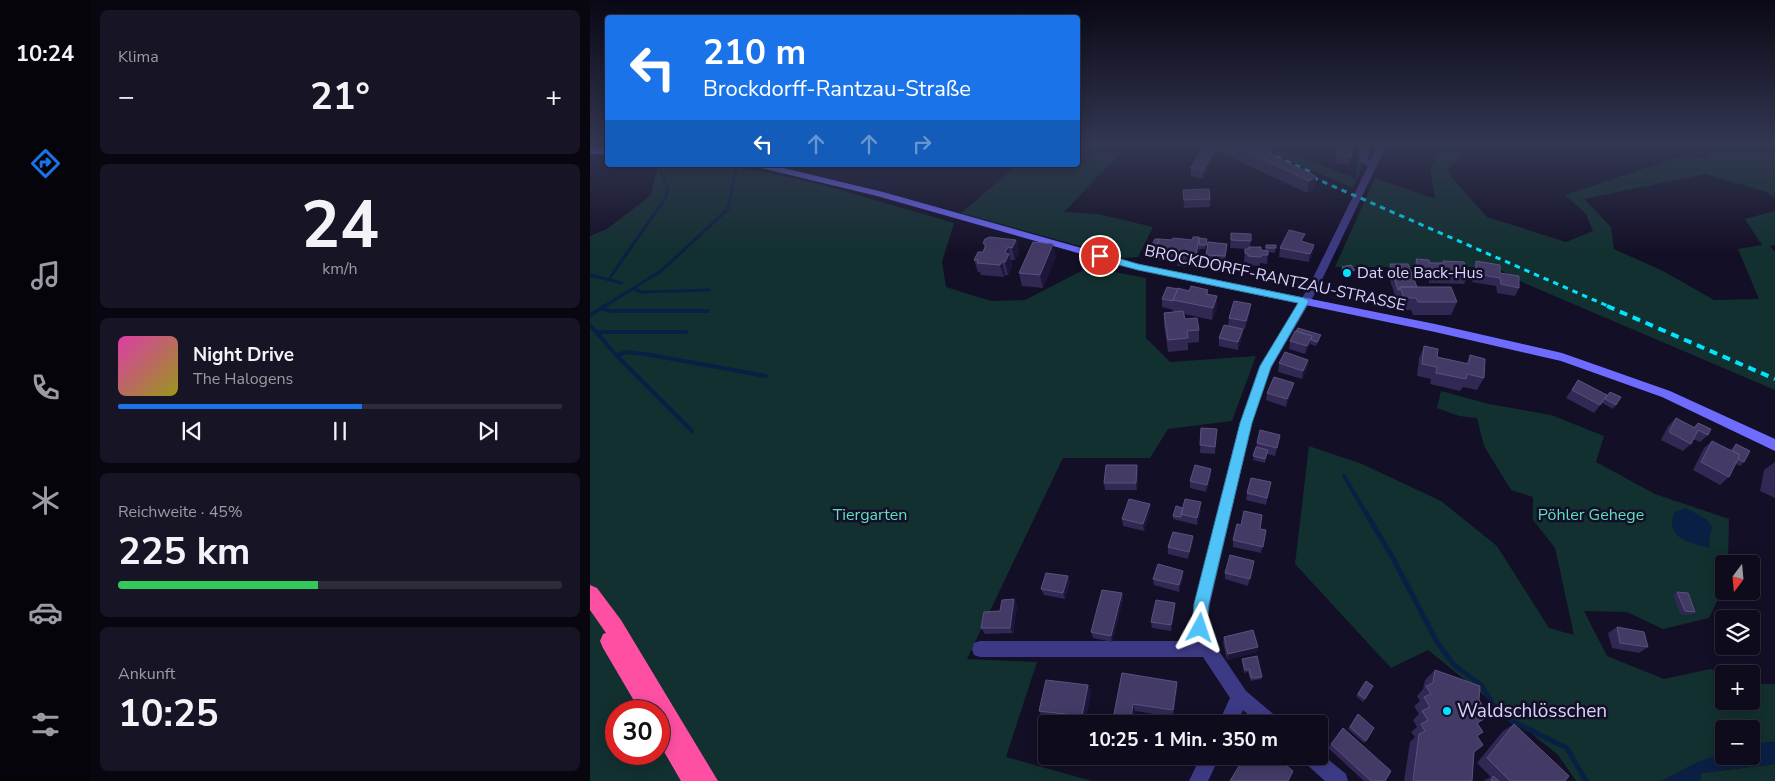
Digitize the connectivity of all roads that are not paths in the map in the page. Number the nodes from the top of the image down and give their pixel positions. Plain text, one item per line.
1 (830, 180) edge
2 (1365, 180) edge
3 (1304, 301) junction
4 (1775, 445) edge
5 (590, 594) edge
6 (590, 611) edge
7 (1206, 648) junction
8 (980, 649) dead end
9 (1240, 697) junction
10 (646, 700) edge
11 (1231, 715) edge
12 (1261, 715) edge
13 (670, 742) edge
14 (1206, 765) edge
15 (1320, 765) edge
16 (693, 781) edge
17 (707, 781) edge
18 (1198, 781) edge
19 (1339, 781) edge

1 - 3 street, BROCKDORFF-RANTZAU-STRASSE
2 - 3 street
3 - 4 street, BROCKDORFF-RANTZAU-STRASSE
3 - 7 street
5 - 17 highway
6 - 10 highway
7 - 8 street
7 - 9 street
9 - 11 street
9 - 12 street
13 - 16 highway
14 - 18 street
15 - 19 street

